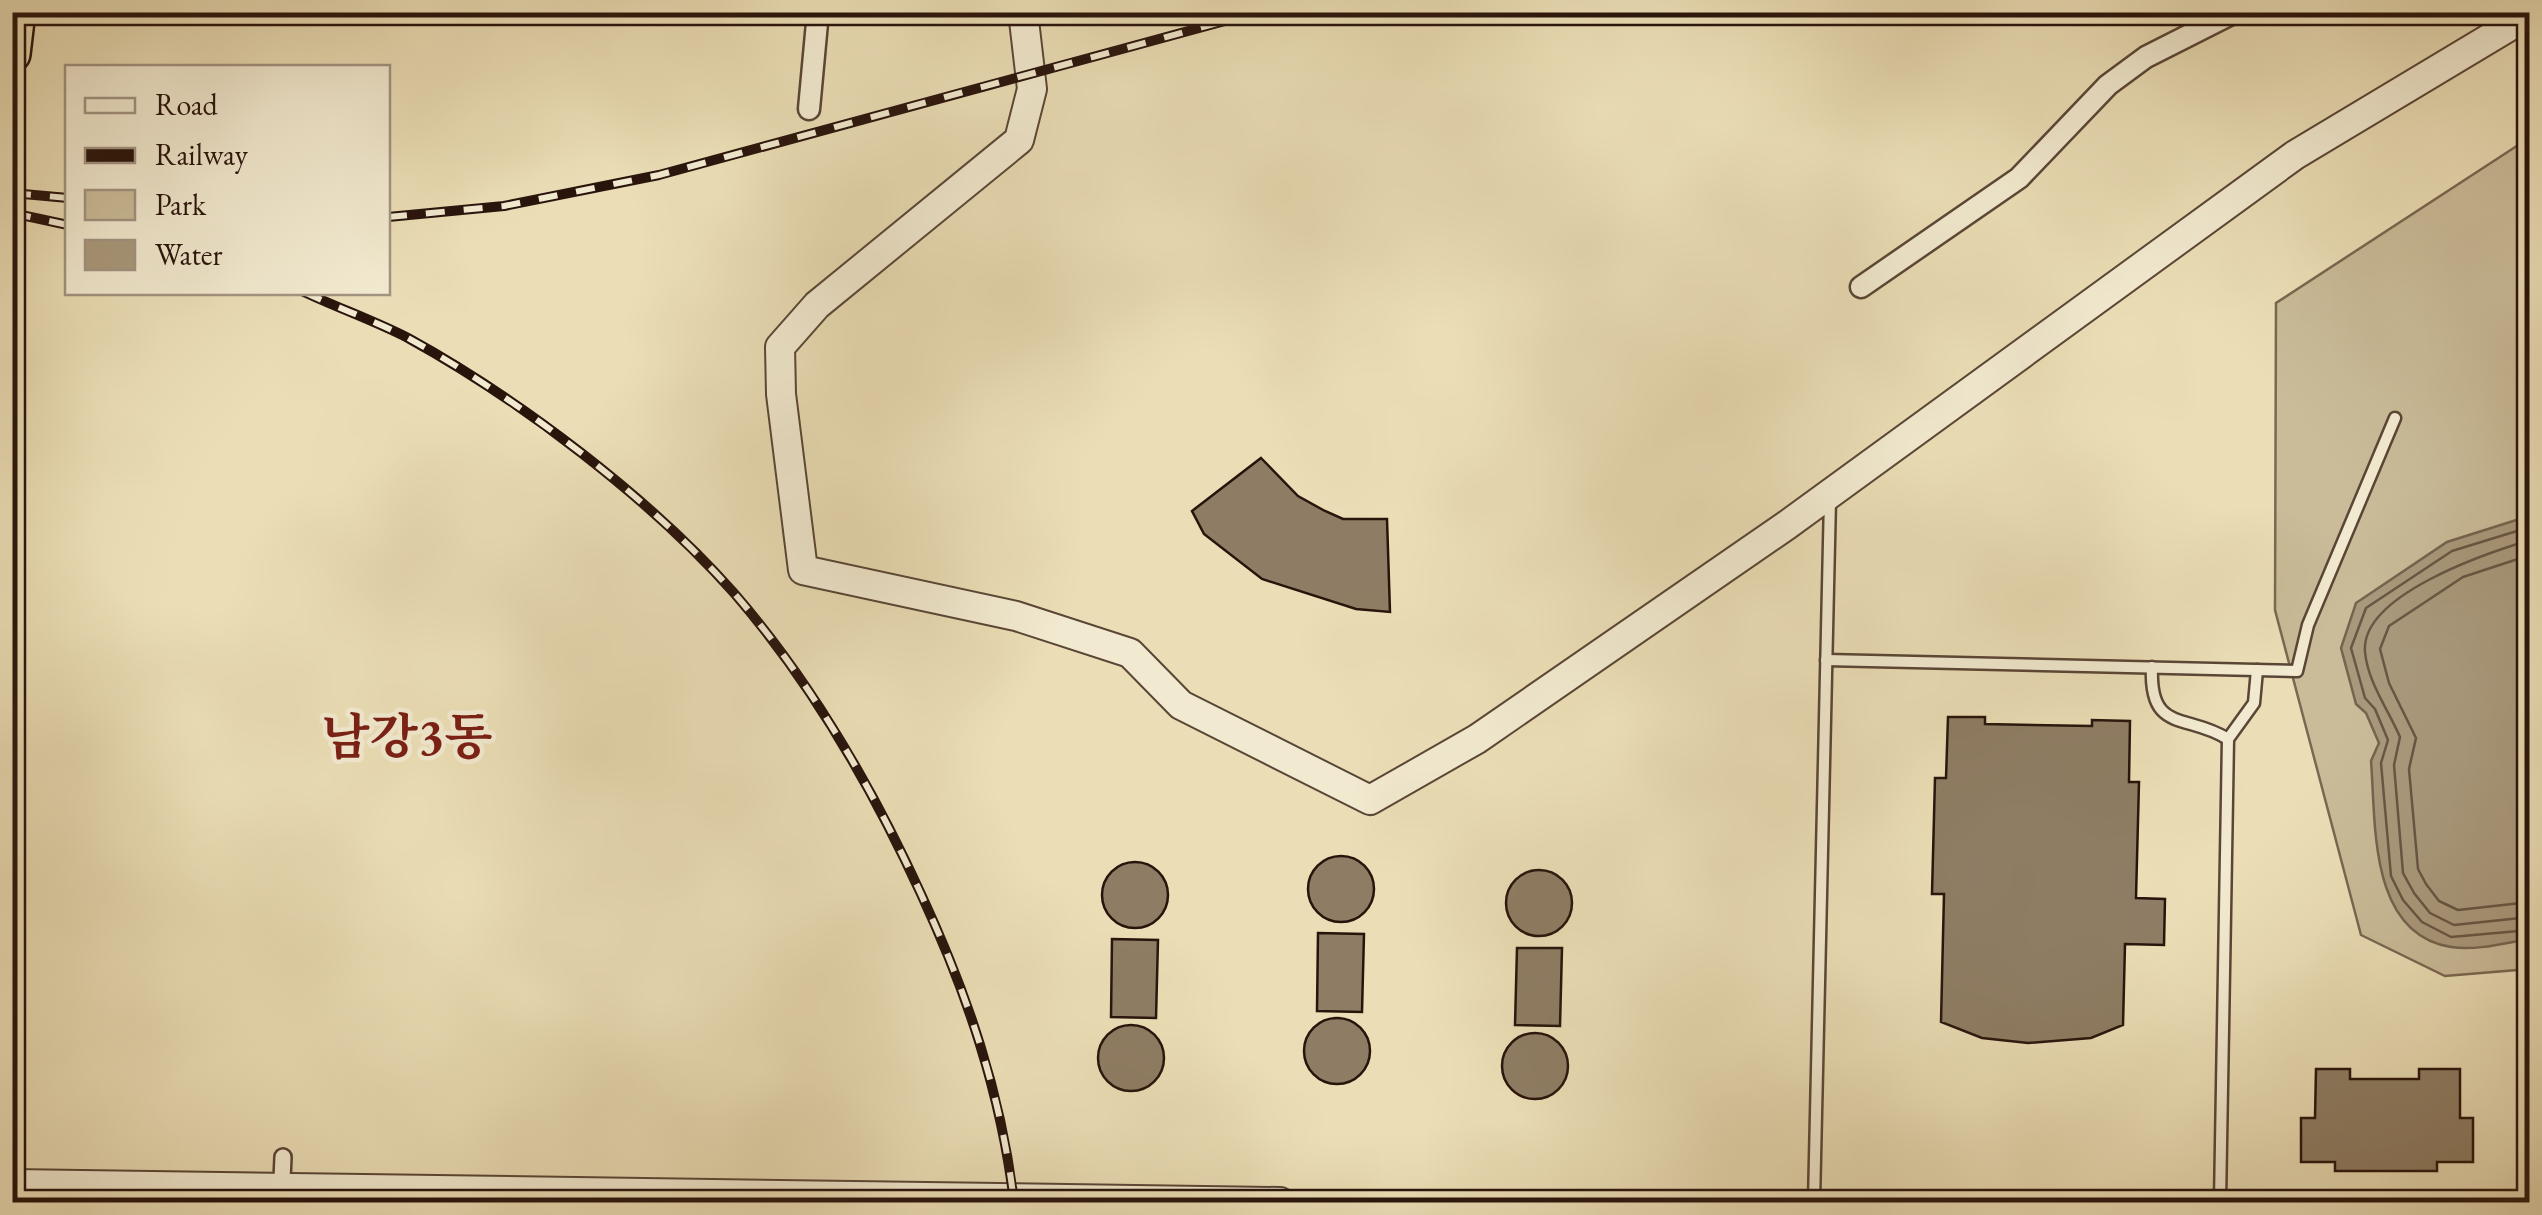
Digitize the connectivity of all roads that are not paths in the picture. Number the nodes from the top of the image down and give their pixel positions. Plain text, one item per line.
1 (17, 12) edge
2 (818, 12) edge
3 (1023, 12) edge
4 (2235, 12) edge
5 (2530, 14) edge
6 (12, 54) edge
7 (809, 109) dead end
8 (1861, 287) dead end
9 (2394, 418) dead end
10 (1830, 494) junction
11 (1826, 660) junction
12 (2152, 667) junction
13 (2257, 670) junction
14 (2228, 739) junction
15 (284, 1157) dead end
16 (12, 1184) edge
17 (281, 1194) edge
18 (987, 1201) edge
19 (1062, 1201) edge
20 (1280, 1202) edge
21 (1814, 1202) edge
22 (2220, 1202) edge

1 - 6 highway
2 - 7 street
3 - 10 street
4 - 8 street
5 - 10 street
9 - 13 lane
10 - 11 lane
11 - 12 lane
11 - 21 lane
12 - 13 lane
12 - 14 lane
13 - 14 lane
14 - 22 lane
15 - 17 street
16 - 17 street
17 - 18 street
18 - 19 street
19 - 20 street

